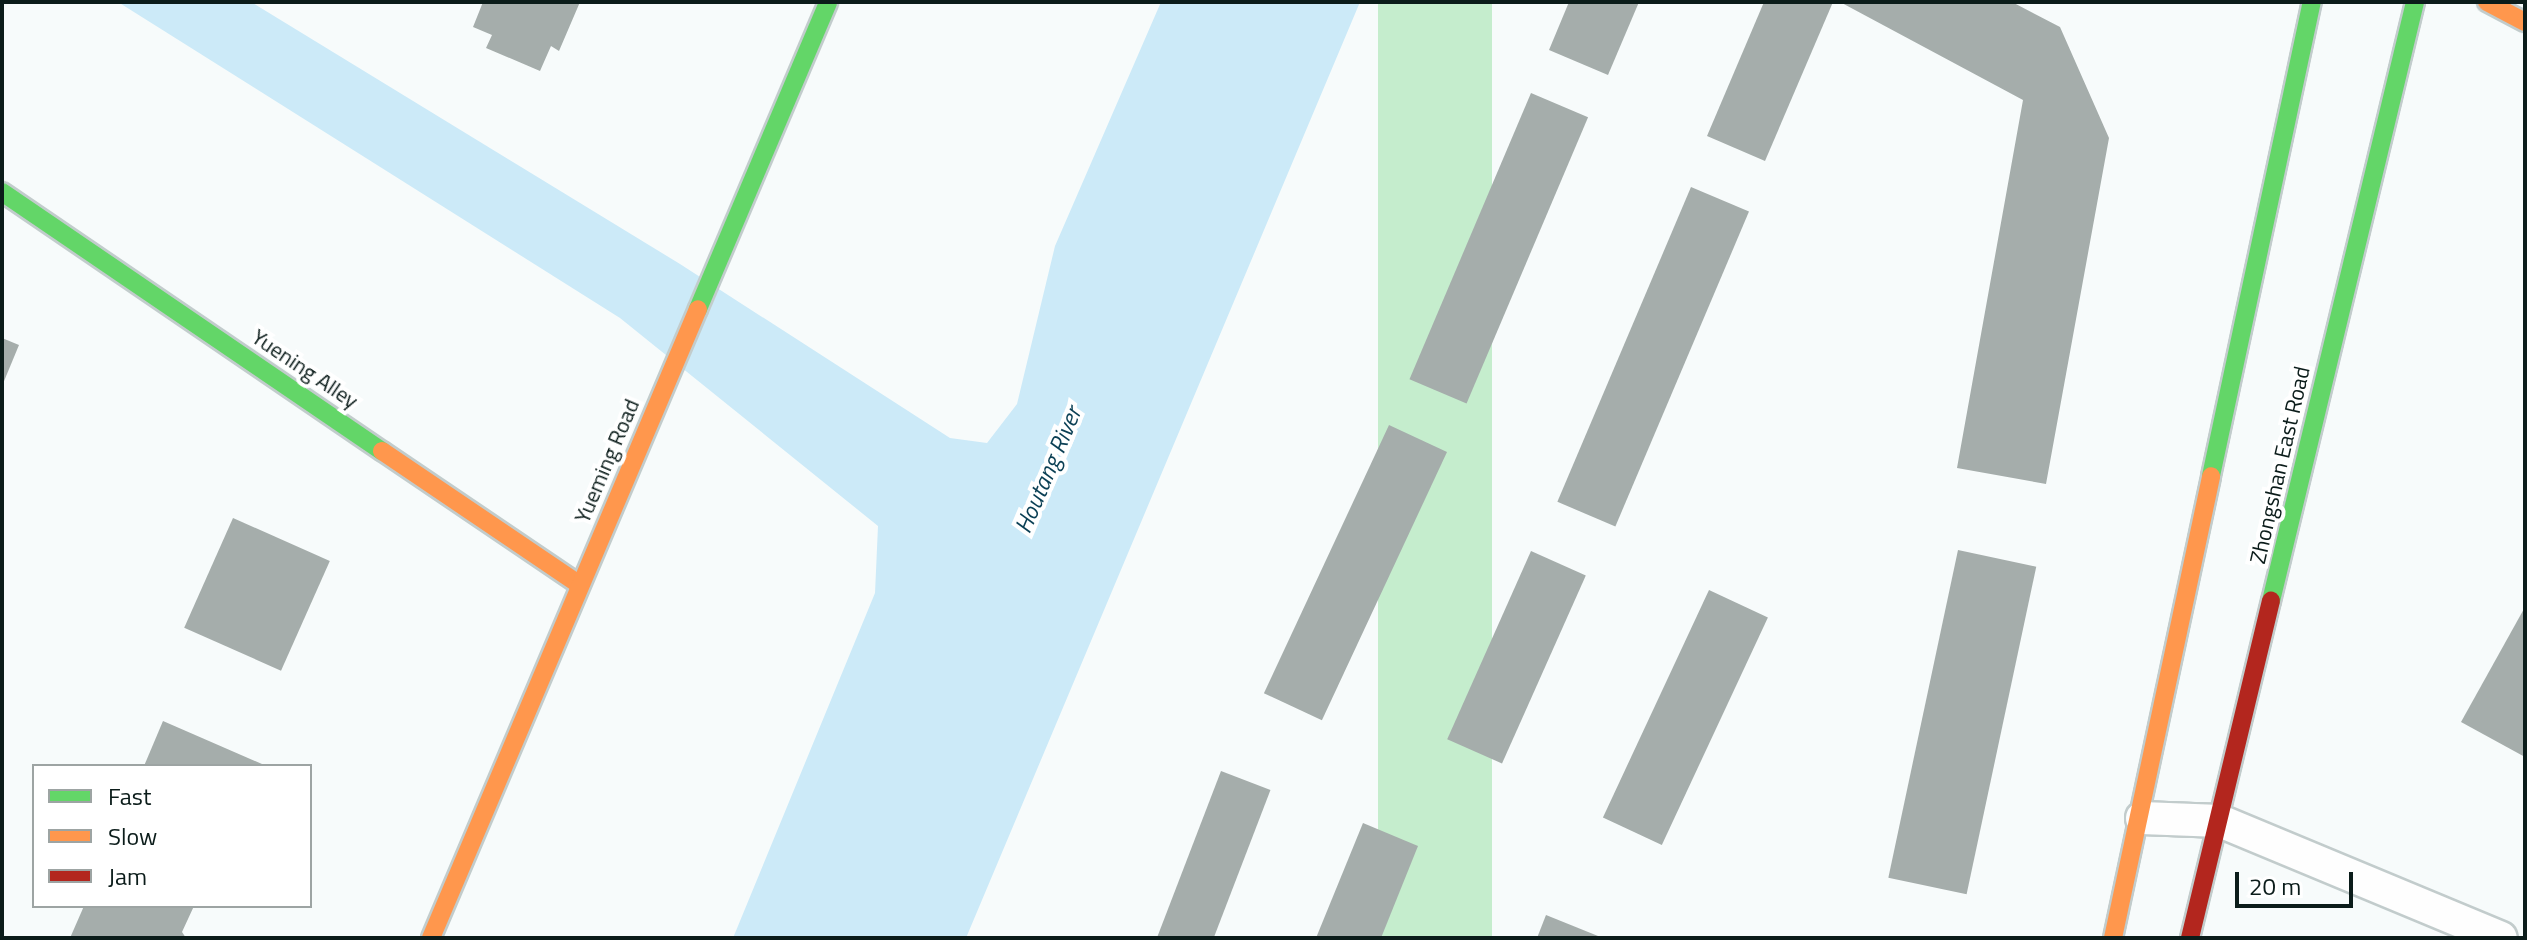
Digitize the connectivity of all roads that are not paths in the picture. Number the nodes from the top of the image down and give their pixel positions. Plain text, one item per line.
1 (828, 2) edge
2 (2312, 2) edge
3 (2415, 2) edge
4 (2487, 2) edge
5 (2525, 22) edge
6 (2, 192) edge
7 (580, 585) junction
8 (2142, 818) junction
9 (2220, 821) junction
10 (431, 938) edge
11 (2113, 938) edge
12 (2190, 938) edge
13 (2501, 938) edge

1 - 7 main road, Yueming Road
2 - 8 main road
3 - 9 main road, Zhongshan East Road
4 - 5 main road
6 - 7 main road, Yuening Alley
7 - 10 main road, Yueming Road
8 - 9 street
8 - 11 main road
9 - 12 main road, Zhongshan East Road
9 - 13 street

